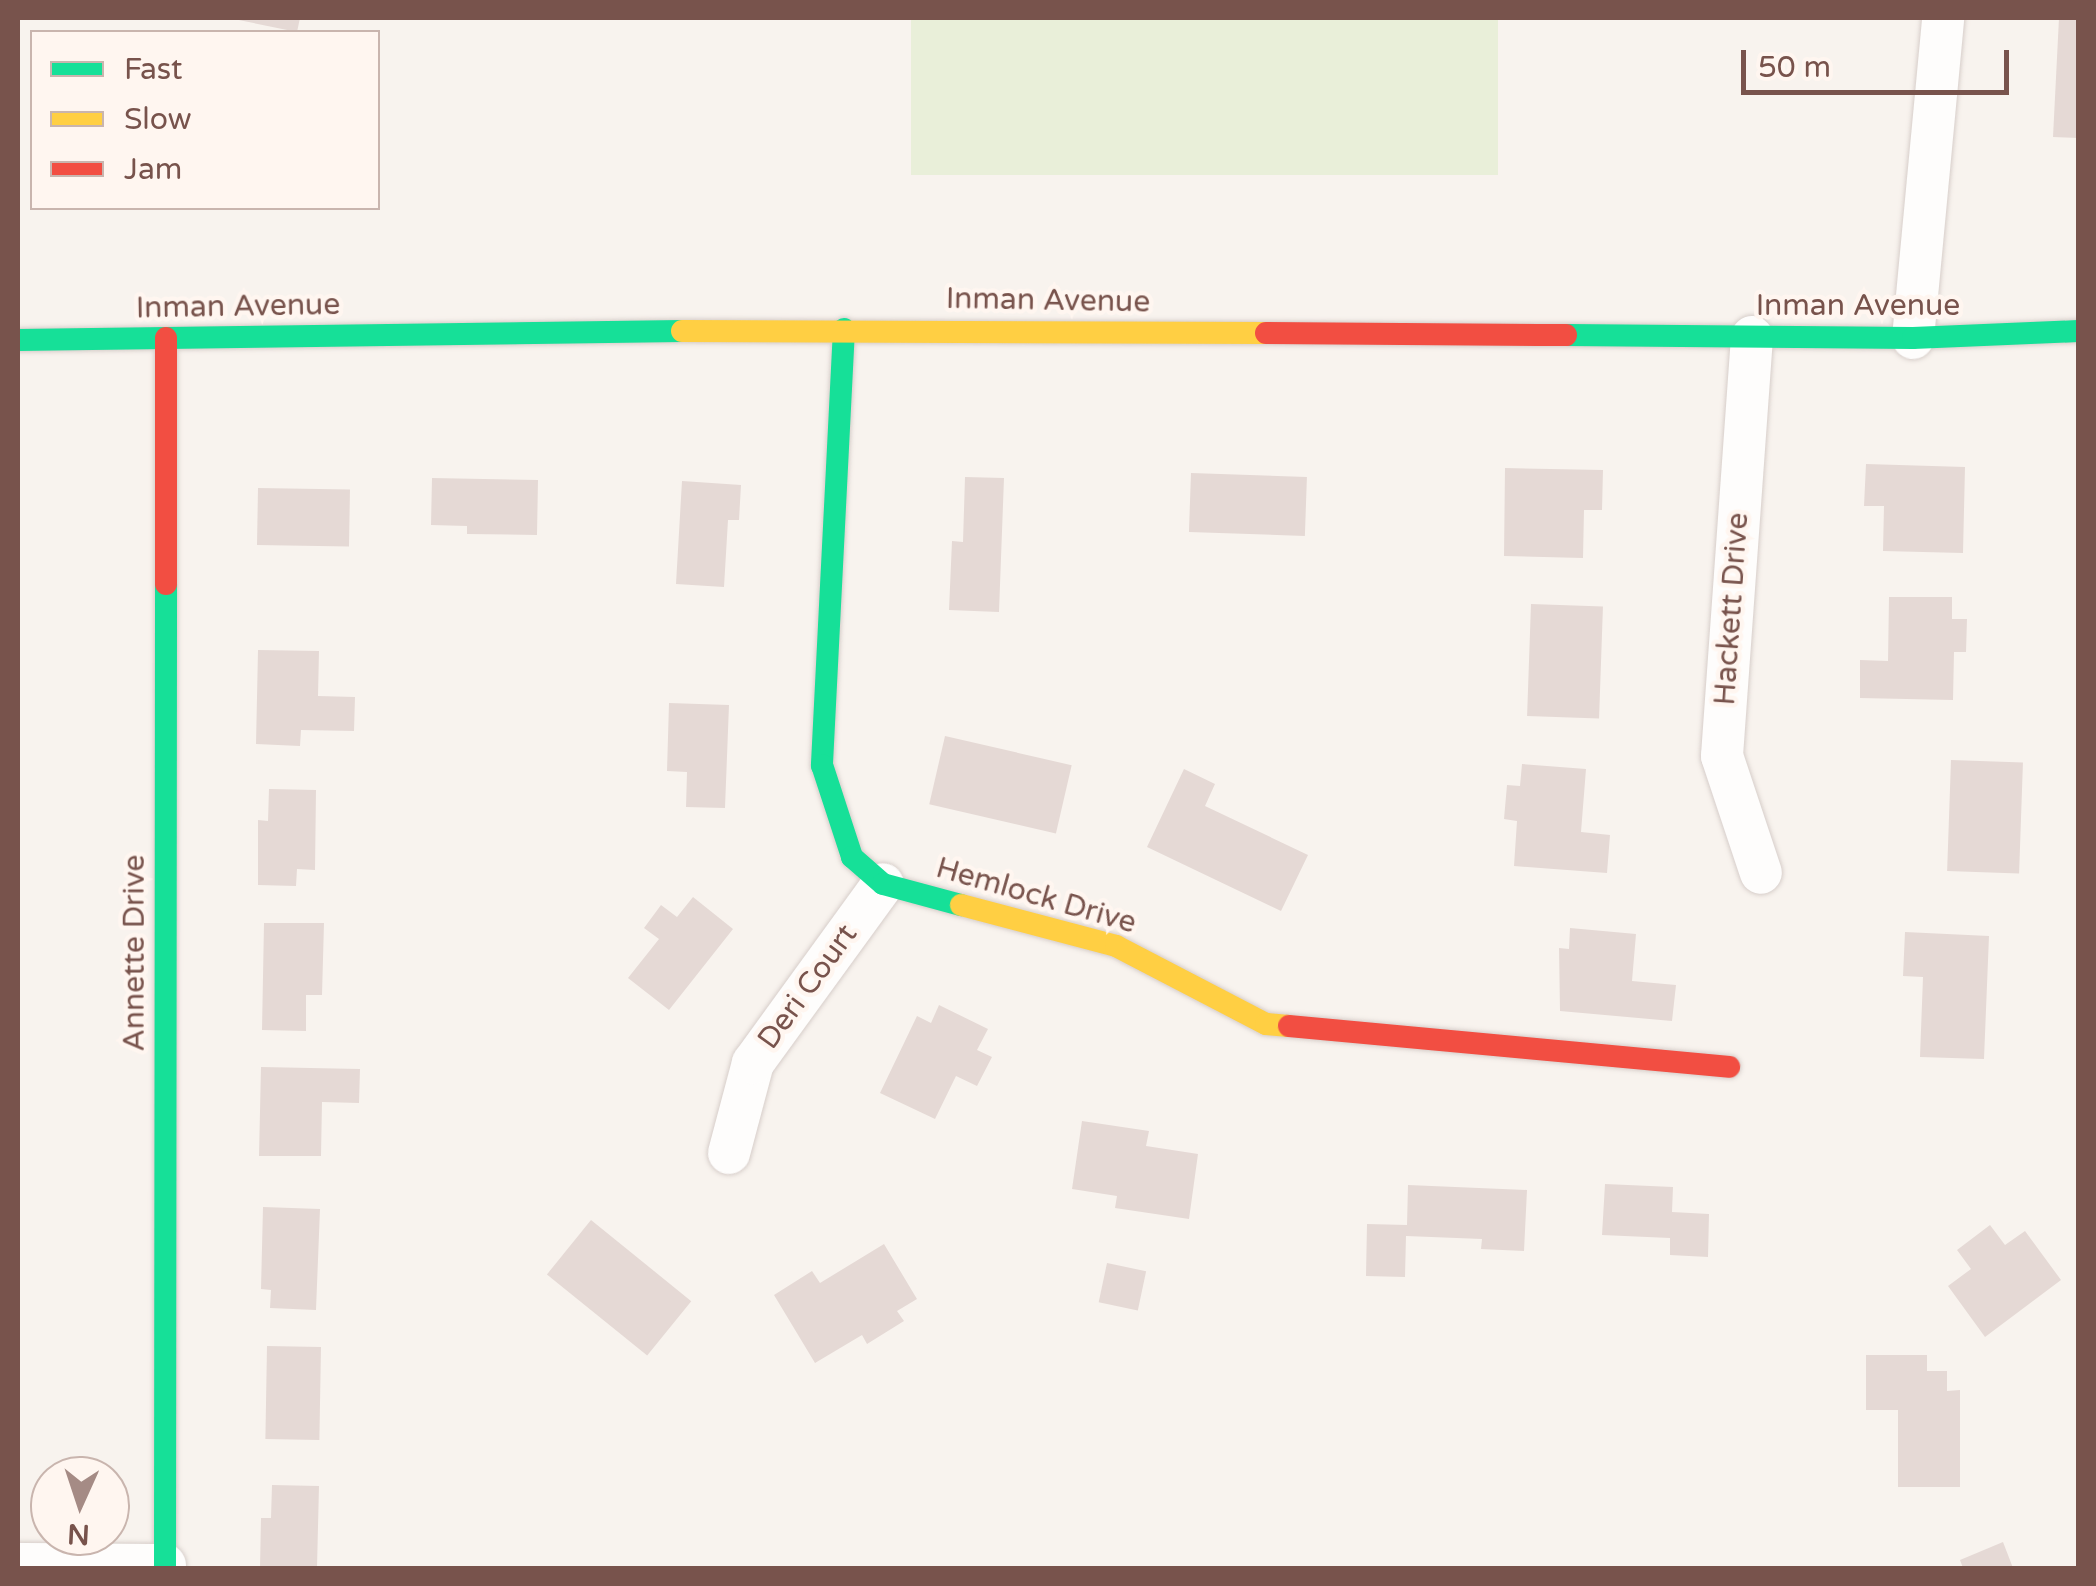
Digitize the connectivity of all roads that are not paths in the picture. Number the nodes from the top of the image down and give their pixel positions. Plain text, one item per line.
1 (1943, 18) edge
2 (844, 328) junction
3 (2078, 331) edge
4 (1752, 337) junction
5 (166, 338) junction
6 (1913, 338) junction
7 (18, 340) edge
8 (1762, 874) dead end
9 (883, 884) junction
10 (1729, 1068) dead end
11 (729, 1154) dead end
12 (18, 1564) edge
13 (165, 1567) edge

1 - 6 street
2 - 4 street, Inman Avenue
2 - 5 street, Inman Avenue
2 - 9 street
3 - 6 street, Inman Avenue
4 - 6 street, Inman Avenue
4 - 8 street, Hackett Drive
5 - 7 street, Inman Avenue
5 - 13 street, Annette Drive
9 - 10 street, Hemlock Drive
9 - 11 street, Deri Court
12 - 13 street

